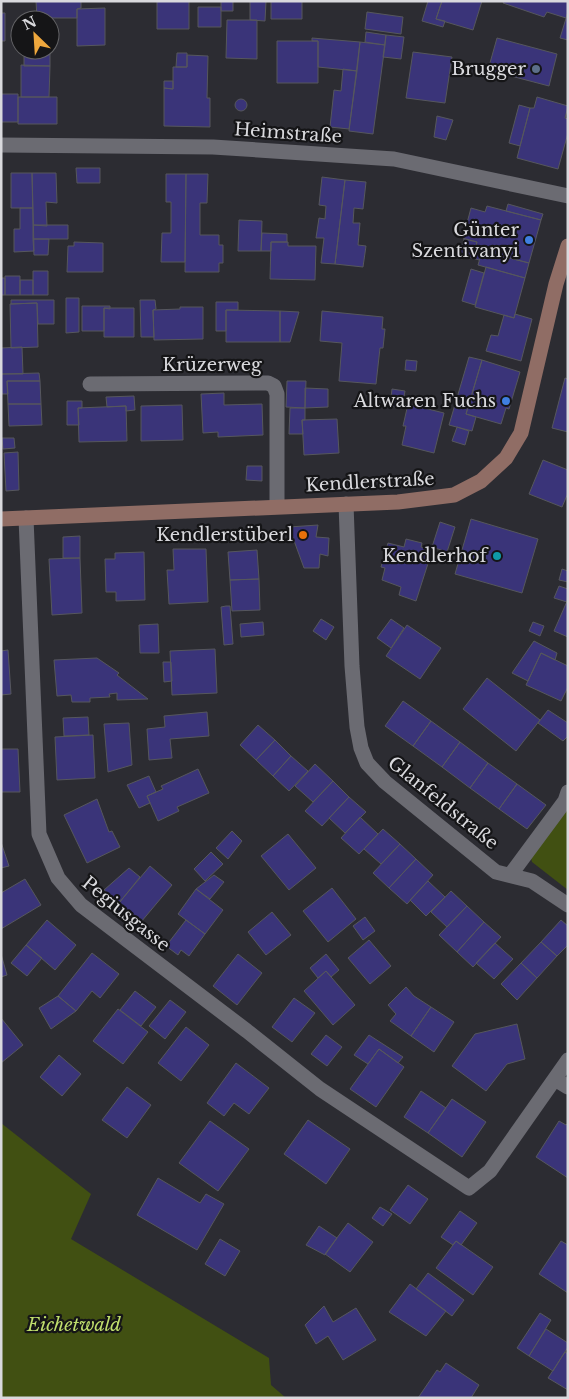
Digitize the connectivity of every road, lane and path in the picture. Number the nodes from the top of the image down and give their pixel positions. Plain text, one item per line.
1 (1, 145) edge
2 (568, 196) edge
3 (568, 246) edge
4 (90, 384) dead end
5 (346, 504) junction
6 (277, 506) junction
7 (26, 518) junction
8 (1, 519) edge
9 (568, 792) edge
10 (511, 874) junction
11 (568, 905) edge
12 (568, 1060) edge
13 (561, 1083) edge

1 - 2 street, Heimstraße
3 - 5 street, Kendlerstraße
4 - 6 street, Krüzerweg
5 - 6 street, Kendlerstraße
5 - 10 street, Glanfeldstraße
6 - 7 street, Kendlerstraße
7 - 8 street, Kendlerstraße
7 - 13 street, Pegiusgasse
9 - 10 street
10 - 11 street, Glanfeldstraße
12 - 13 street

